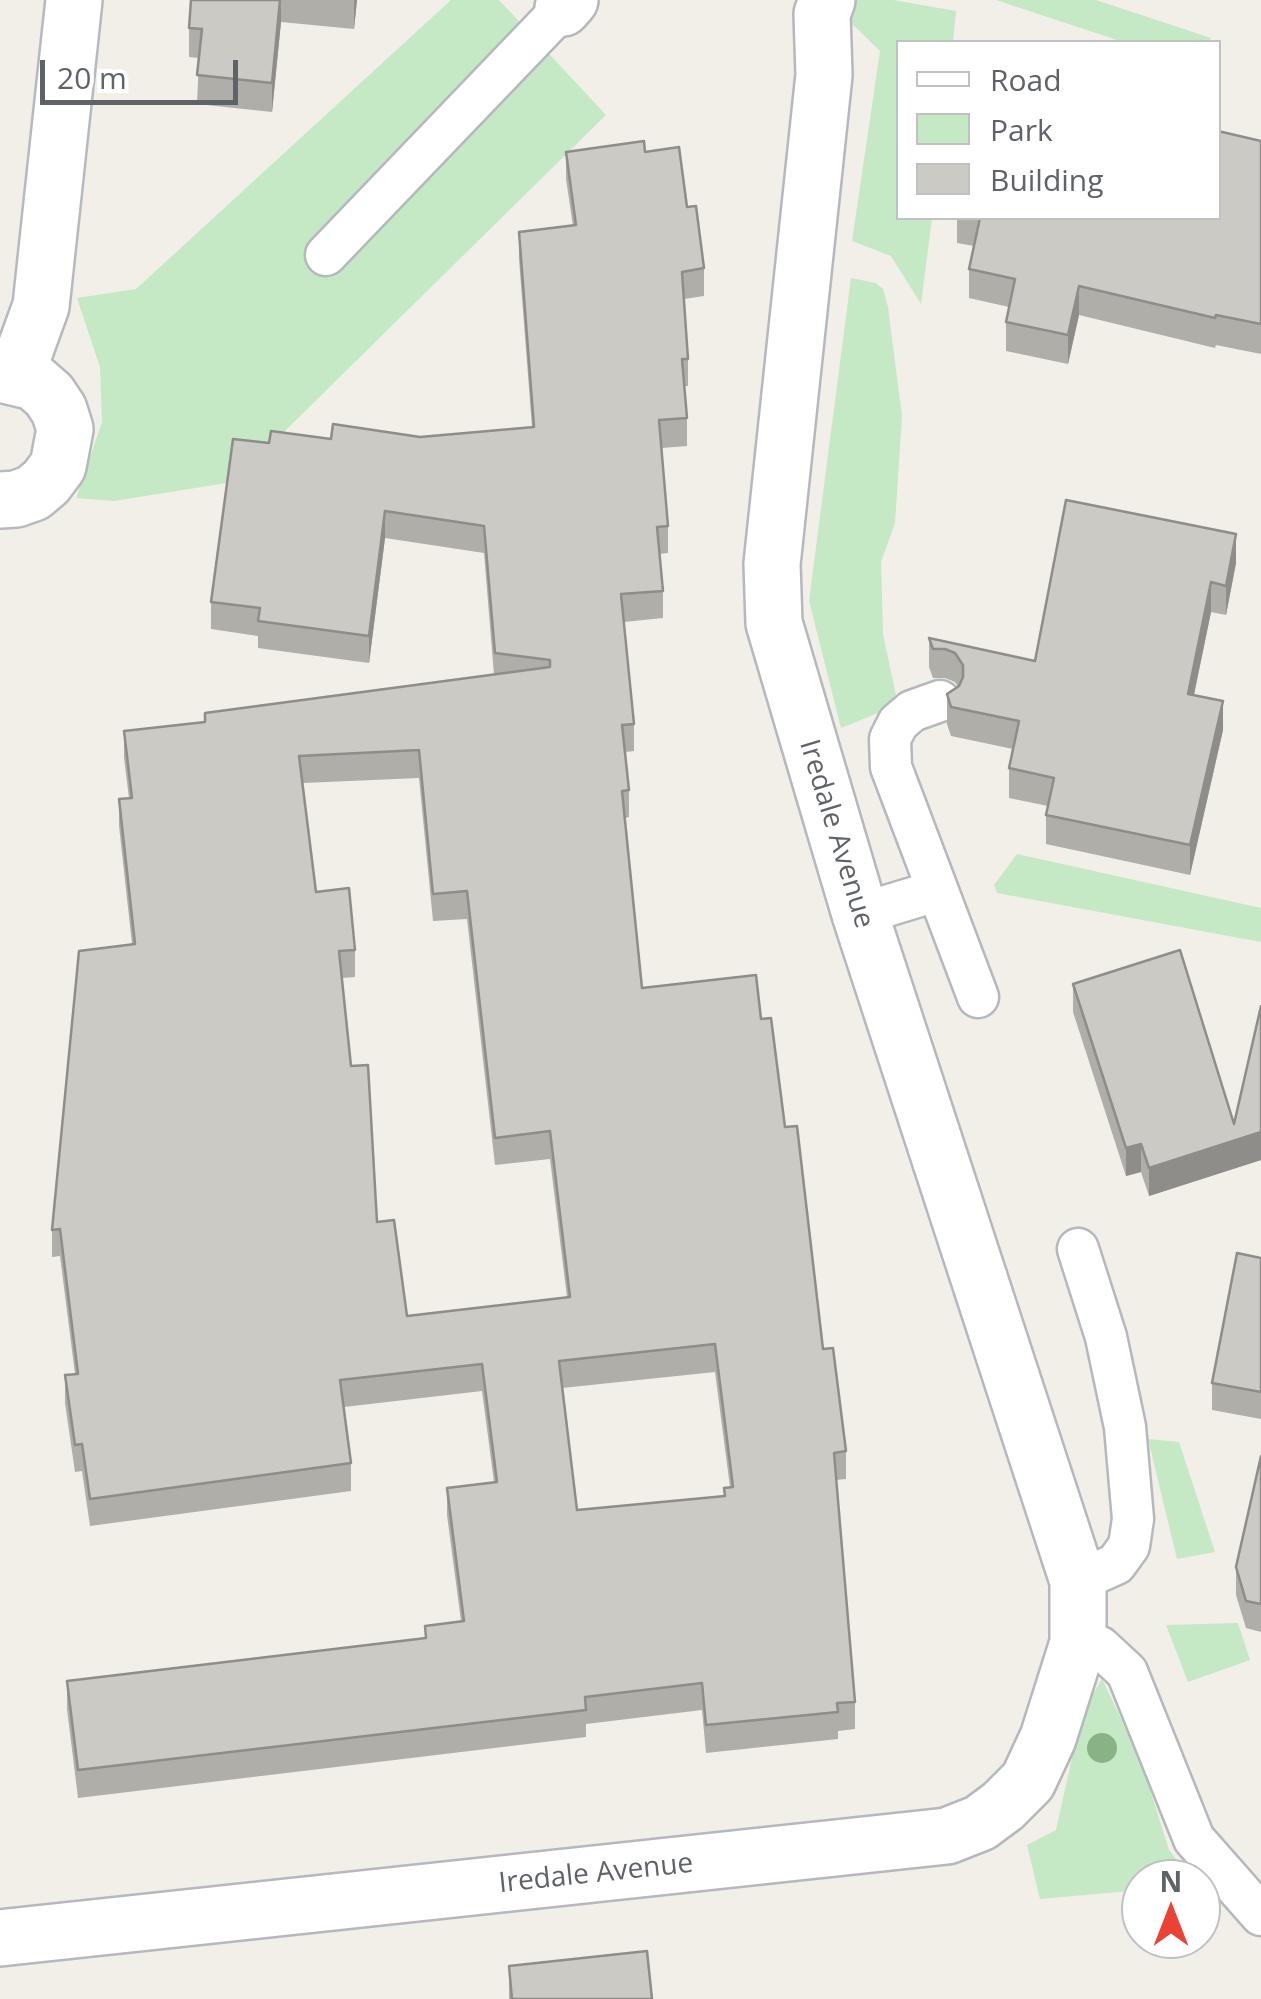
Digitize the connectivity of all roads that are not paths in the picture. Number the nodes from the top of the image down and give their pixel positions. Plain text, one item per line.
1 (74, 0) edge
2 (827, 0) edge
3 (567, 4) edge
4 (326, 255) dead end
5 (8, 374) edge
6 (0, 500) edge
7 (940, 701) dead end
8 (936, 891) junction
9 (860, 914) junction
10 (978, 997) dead end
11 (1078, 1249) dead end
12 (1078, 1581) junction
13 (1078, 1642) junction
14 (1261, 1915) edge
15 (0, 1938) edge

1 - 5 street
2 - 9 street, Iredale Avenue
3 - 4 lane
5 - 6 street
7 - 8 lane
8 - 9 lane
8 - 10 lane
9 - 12 street, Iredale Avenue
11 - 12 lane
12 - 13 street, Iredale Avenue
13 - 14 lane
13 - 15 street, Iredale Avenue

